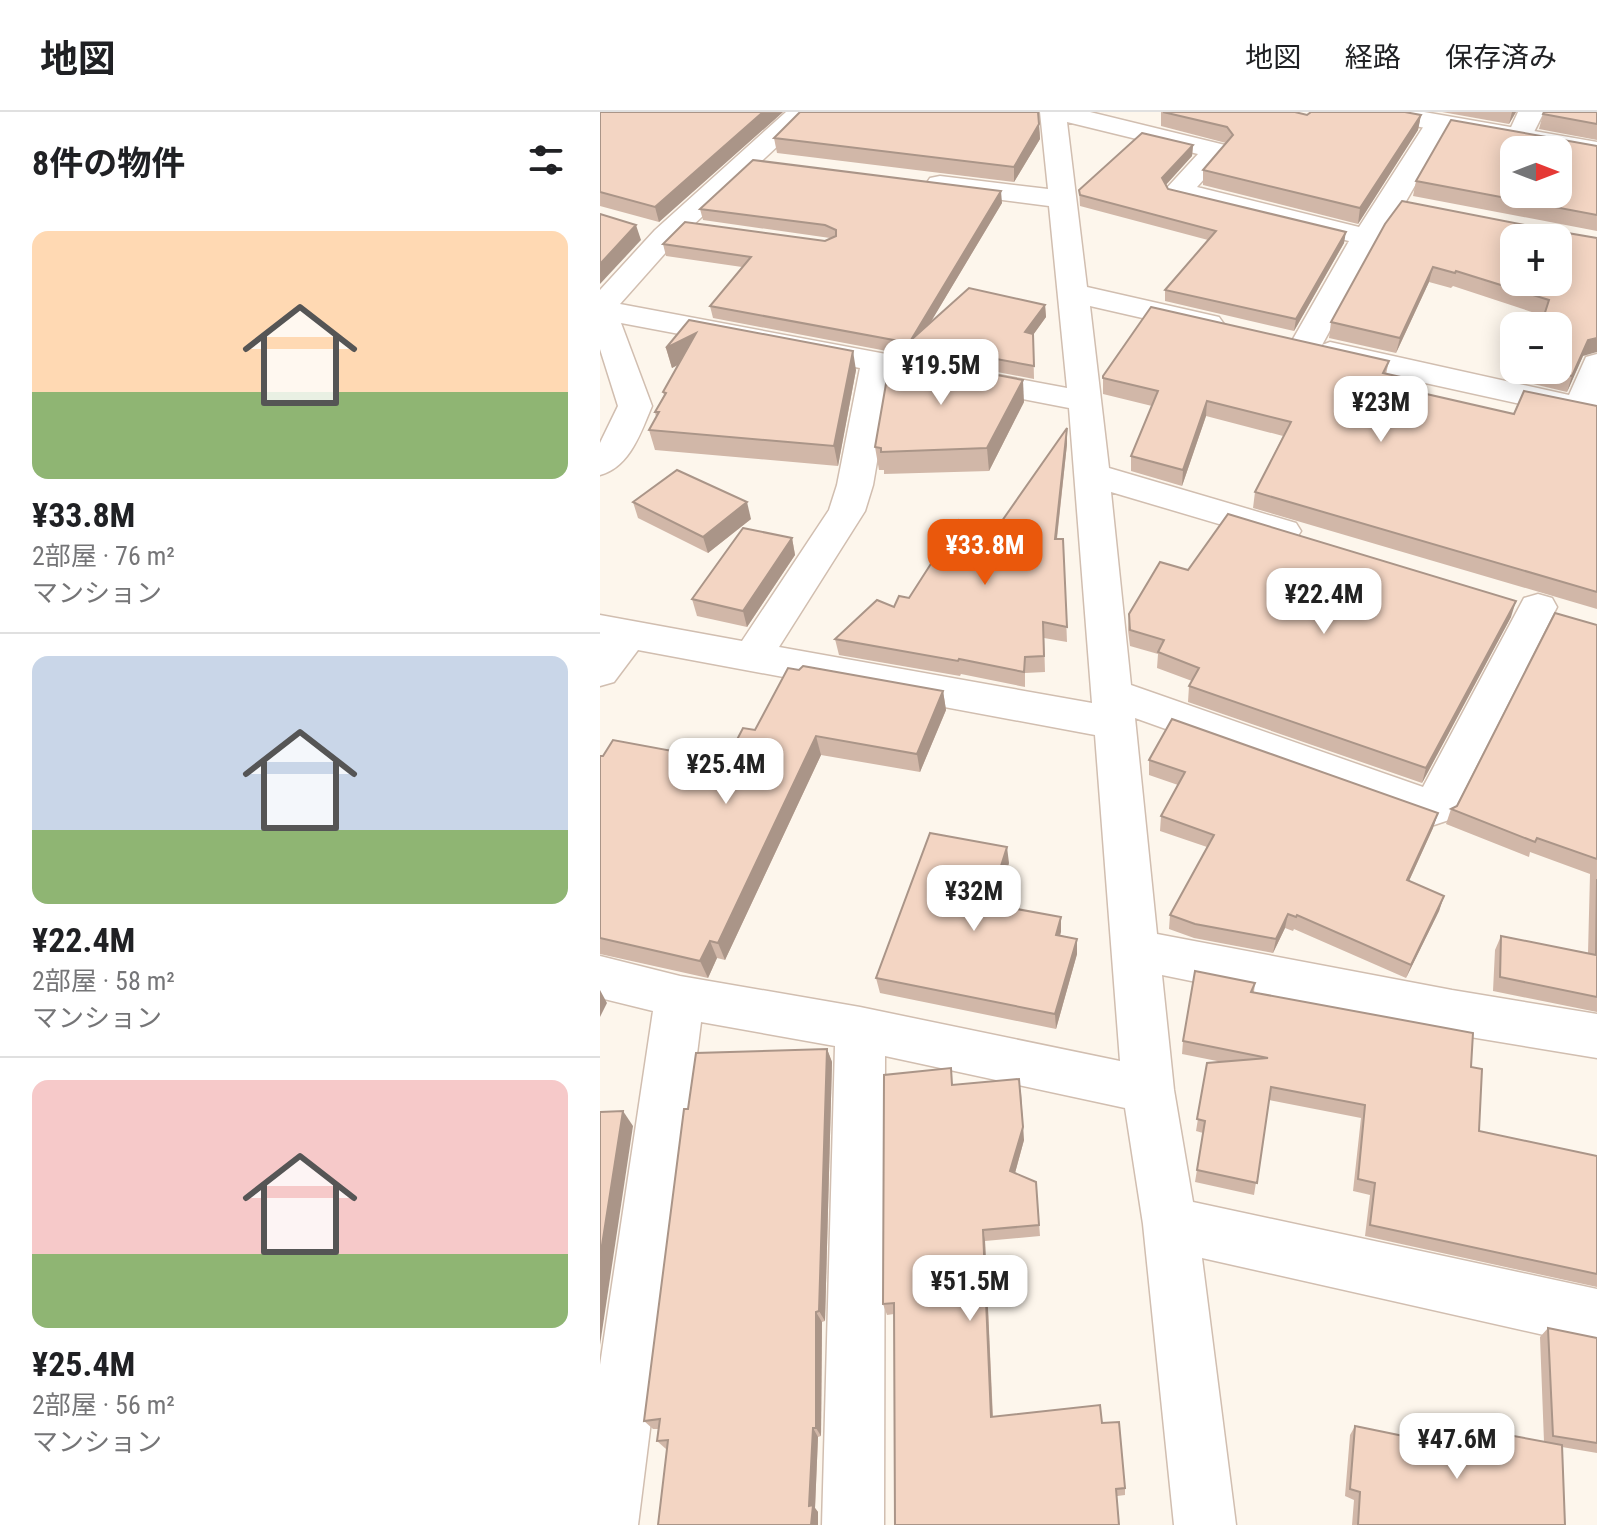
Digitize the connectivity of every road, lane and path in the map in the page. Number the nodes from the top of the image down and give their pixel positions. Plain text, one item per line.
1 (801, 112) edge
2 (1056, 112) edge
3 (1380, 112) edge
4 (1531, 112) edge
5 (1438, 123) junction
6 (1520, 136) joint
7 (1572, 145) edge
8 (1597, 150) edge
9 (747, 160) junction
10 (778, 164) edge
11 (919, 182) edge
12 (1060, 199) junction
13 (1391, 203) junction
14 (1420, 209) edge
15 (1366, 237) junction
16 (1073, 293) junction
17 (600, 310) edge
18 (1305, 346) junction
19 (878, 360) junction
20 (1597, 364) edge
21 (1085, 401) junction
22 (1589, 409) edge
23 (600, 464) edge
24 (1090, 474) junction
25 (1314, 541) edge
26 (1538, 608) dead end
27 (614, 632) edge
28 (752, 657) junction
29 (600, 672) edge
30 (1114, 708) junction
31 (1137, 950) junction
32 (600, 977) edge
33 (680, 997) junction
34 (860, 1029) junction
35 (1597, 1036) edge
36 (1148, 1090) junction
37 (1170, 1224) junction
38 (1597, 1318) edge
39 (607, 1525) edge
40 (853, 1525) edge
41 (1205, 1525) edge

1 - 9 street
2 - 12 street
2 - 15 street
3 - 5 street
4 - 6 street
5 - 6 street
5 - 13 street
7 - 8 street
9 - 10 street
9 - 17 street
11 - 12 street
12 - 16 street
13 - 14 street
13 - 15 street
15 - 18 street
16 - 18 street
16 - 21 street
17 - 19 street
17 - 23 street
18 - 22 street
19 - 21 street
19 - 28 street
20 - 22 street
21 - 24 street
24 - 25 street
24 - 30 street
26 - 30 street
27 - 28 street
27 - 29 street
28 - 30 street
30 - 31 street
31 - 35 street
31 - 36 street
32 - 33 street
33 - 34 street
33 - 39 street
34 - 36 street
34 - 40 street
36 - 37 street
37 - 38 street
37 - 41 street

